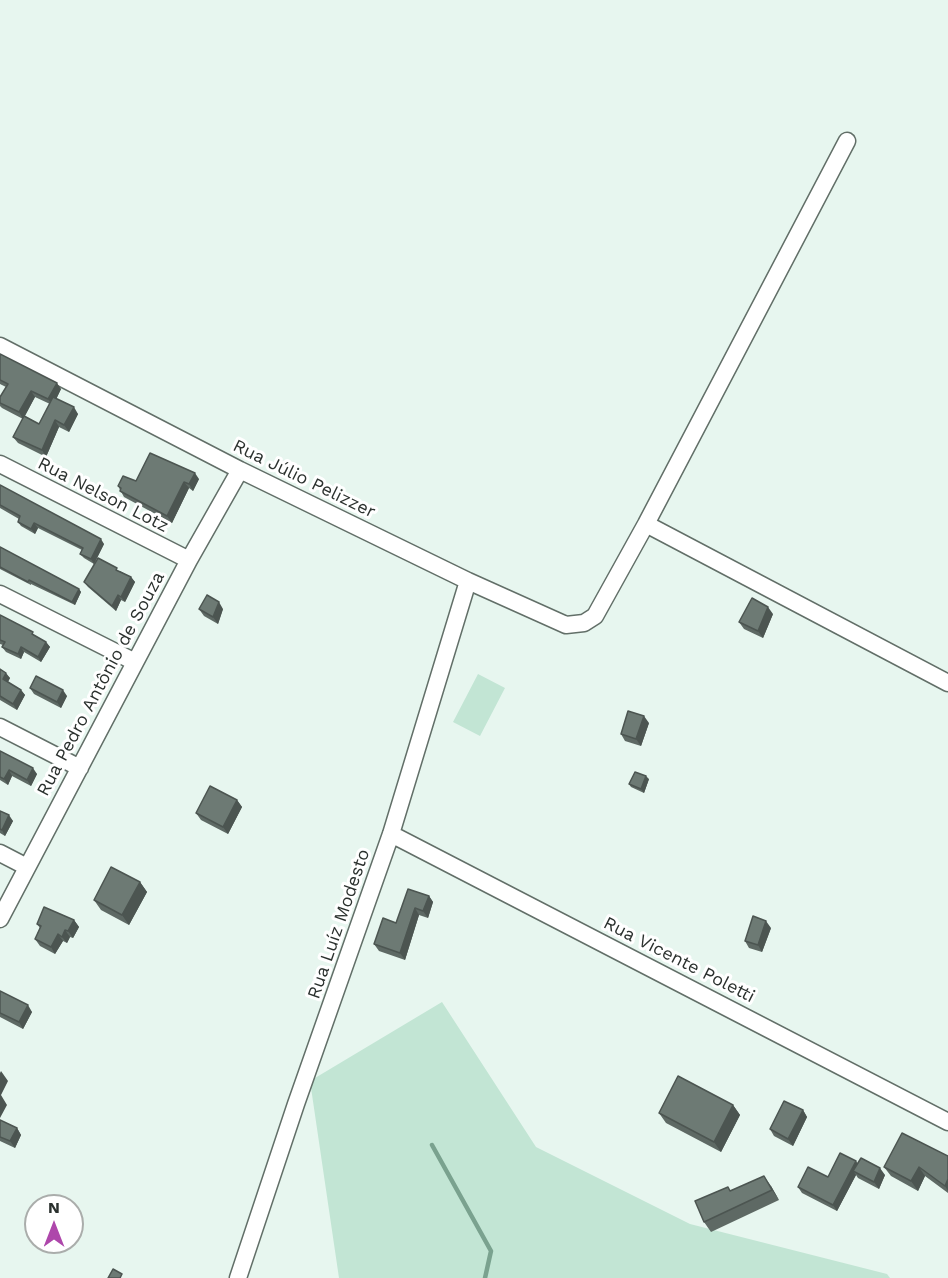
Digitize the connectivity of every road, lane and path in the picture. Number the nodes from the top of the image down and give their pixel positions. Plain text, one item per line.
1 (847, 141) dead end
2 (0, 346) edge
3 (0, 464) edge
4 (240, 470) junction
5 (646, 524) junction
6 (189, 560) junction
7 (468, 581) junction
8 (0, 594) edge
9 (135, 662) junction
10 (948, 683) edge
11 (0, 727) edge
12 (80, 768) junction
13 (391, 834) junction
14 (0, 853) edge
15 (27, 867) junction
16 (0, 919) edge
17 (948, 1122) edge
18 (238, 1278) edge

1 - 5 street
2 - 4 street, Rua Júlio Pelizzer
3 - 6 street, Rua Nelson Lotz
4 - 6 street, Rua Pedro Antônio de Souza
4 - 7 street, Rua Júlio Pelizzer
5 - 7 street, Rua Júlio Pelizzer
5 - 10 street
6 - 9 street, Rua Pedro Antônio de Souza
7 - 13 street, Rua Luíz Modesto
8 - 9 street
9 - 12 street, Rua Pedro Antônio de Souza
11 - 12 street
12 - 15 street, Rua Pedro Antônio de Souza
13 - 17 street, Rua Vicente Poletti
13 - 18 street, Rua Luíz Modesto
14 - 15 street
15 - 16 street, Rua Pedro Antônio de Souza

